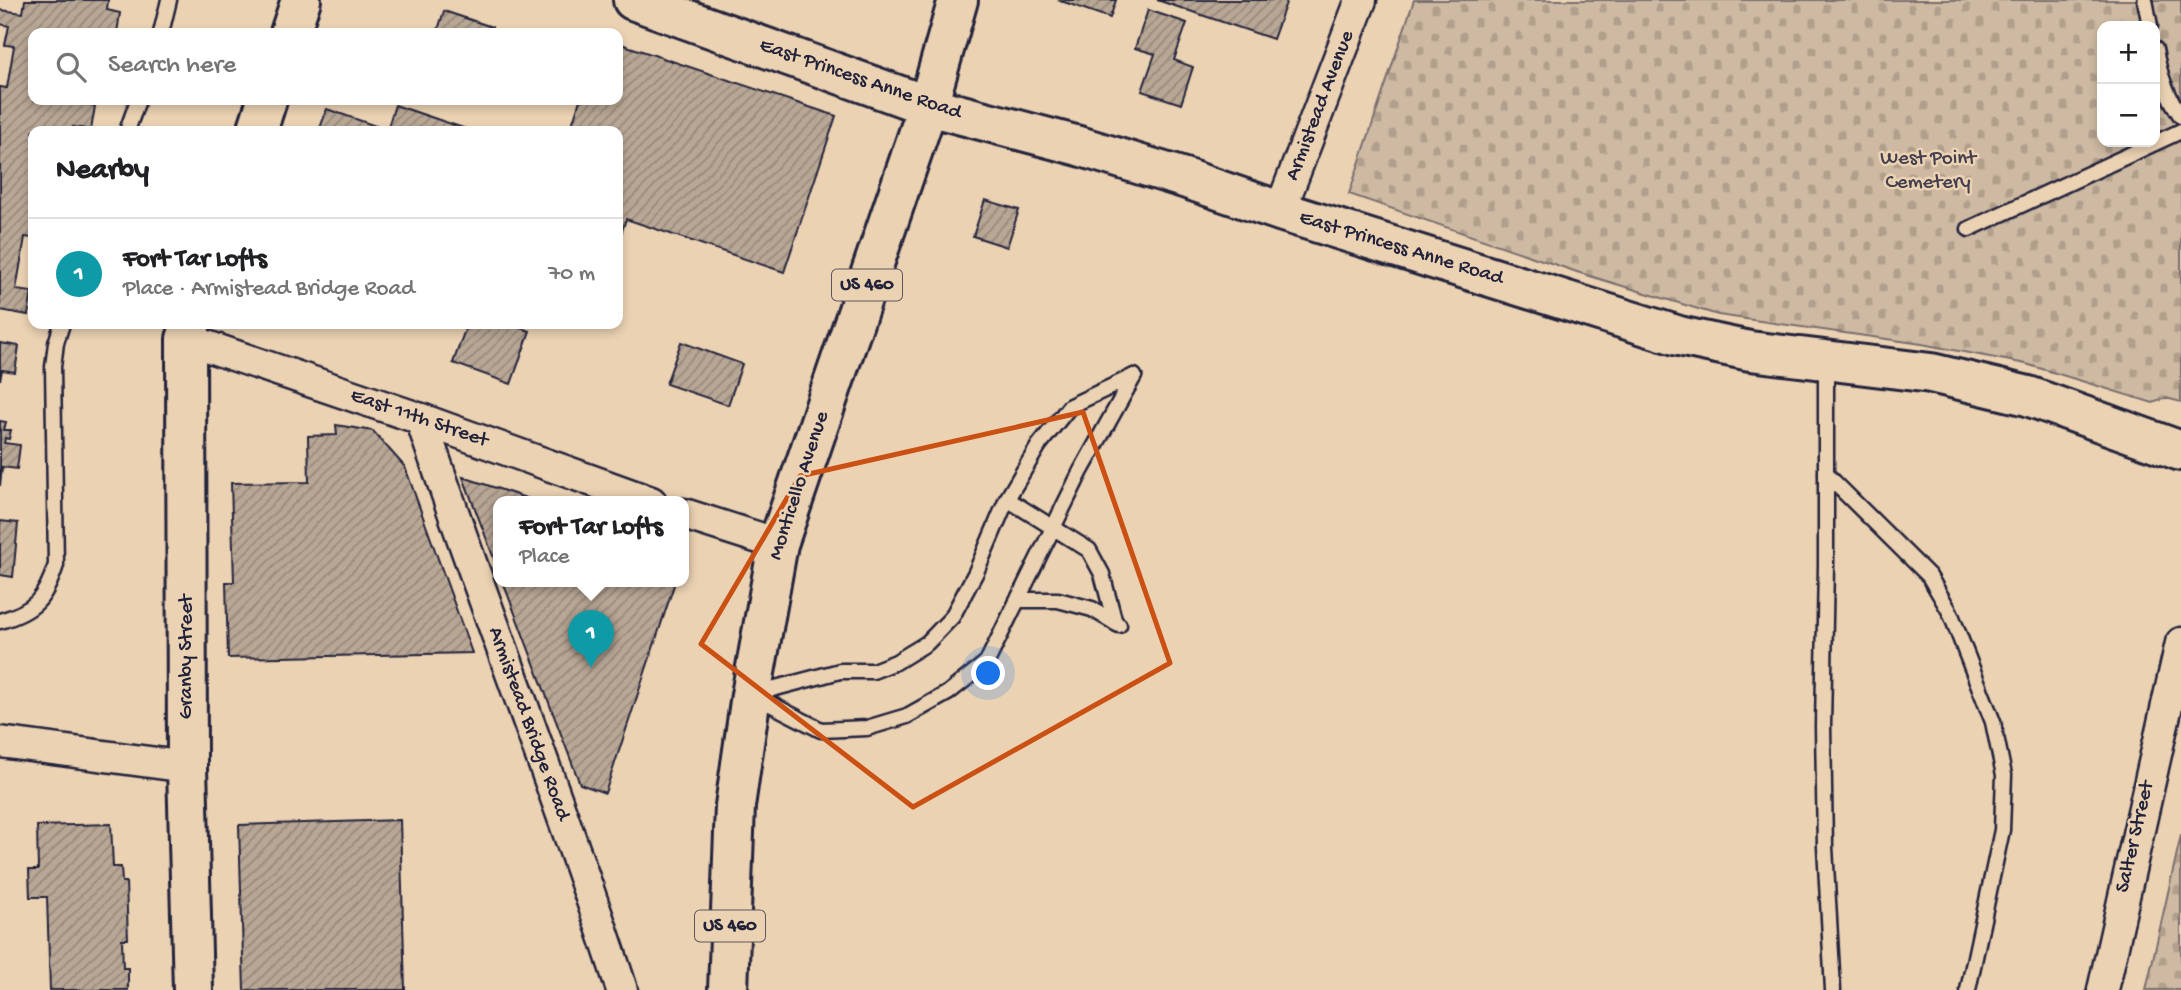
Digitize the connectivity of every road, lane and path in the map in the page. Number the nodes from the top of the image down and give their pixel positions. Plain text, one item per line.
1 (169, 0) edge
2 (301, 0) edge
3 (633, 0) edge
4 (958, 0) edge
5 (1361, 0) edge
6 (2145, 0) edge
7 (2149, 21) edge
8 (162, 28) edge
9 (292, 28) edge
10 (2160, 72) edge
11 (136, 105) edge
12 (265, 105) edge
13 (928, 106) junction
14 (2181, 116) edge
15 (129, 126) edge
16 (259, 126) edge
17 (2181, 131) edge
18 (1280, 211) junction
19 (1969, 229) dead end
20 (60, 329) edge
21 (189, 331) edge
22 (1826, 361) junction
23 (421, 419) junction
24 (2181, 451) edge
25 (1826, 474) junction
26 (634, 496) edge
27 (1007, 499) junction
28 (689, 516) edge
29 (1052, 529) junction
30 (778, 544) junction
31 (1017, 600) junction
32 (0, 621) edge
33 (2181, 643) edge
34 (751, 695) junction
35 (0, 742) edge
36 (187, 766) junction
37 (193, 990) edge
38 (622, 990) edge
39 (727, 990) edge
40 (1833, 990) edge
41 (1968, 990) edge
42 (2103, 990) edge

1 - 8 lane
2 - 9 main road
3 - 13 main road, East Princess Anne Road
4 - 13 main road, Monticello Avenue / US 460
5 - 18 street, Armistead Avenue
6 - 7 lane
10 - 14 lane
11 - 15 lane
12 - 16 main road
13 - 18 main road, East Princess Anne Road
13 - 30 main road, Monticello Avenue / US 460
17 - 19 lane
18 - 22 main road, East Princess Anne Road
20 - 32 lane
21 - 23 street, East 11th Street
21 - 36 main road, Granby Street
22 - 24 main road, East Princess Anne Road
22 - 25 lane
23 - 26 street, East 11th Street
23 - 38 street, Armistead Bridge Road
25 - 40 lane
25 - 41 lane
27 - 29 lane
27 - 29 lane
27 - 34 lane
28 - 30 street
29 - 31 lane
29 - 31 lane
30 - 34 main road, Monticello Avenue / US 460
31 - 34 lane
33 - 42 street, Salter Street
34 - 39 main road, Monticello Avenue / US 460
35 - 36 street
36 - 37 main road, Granby Street

